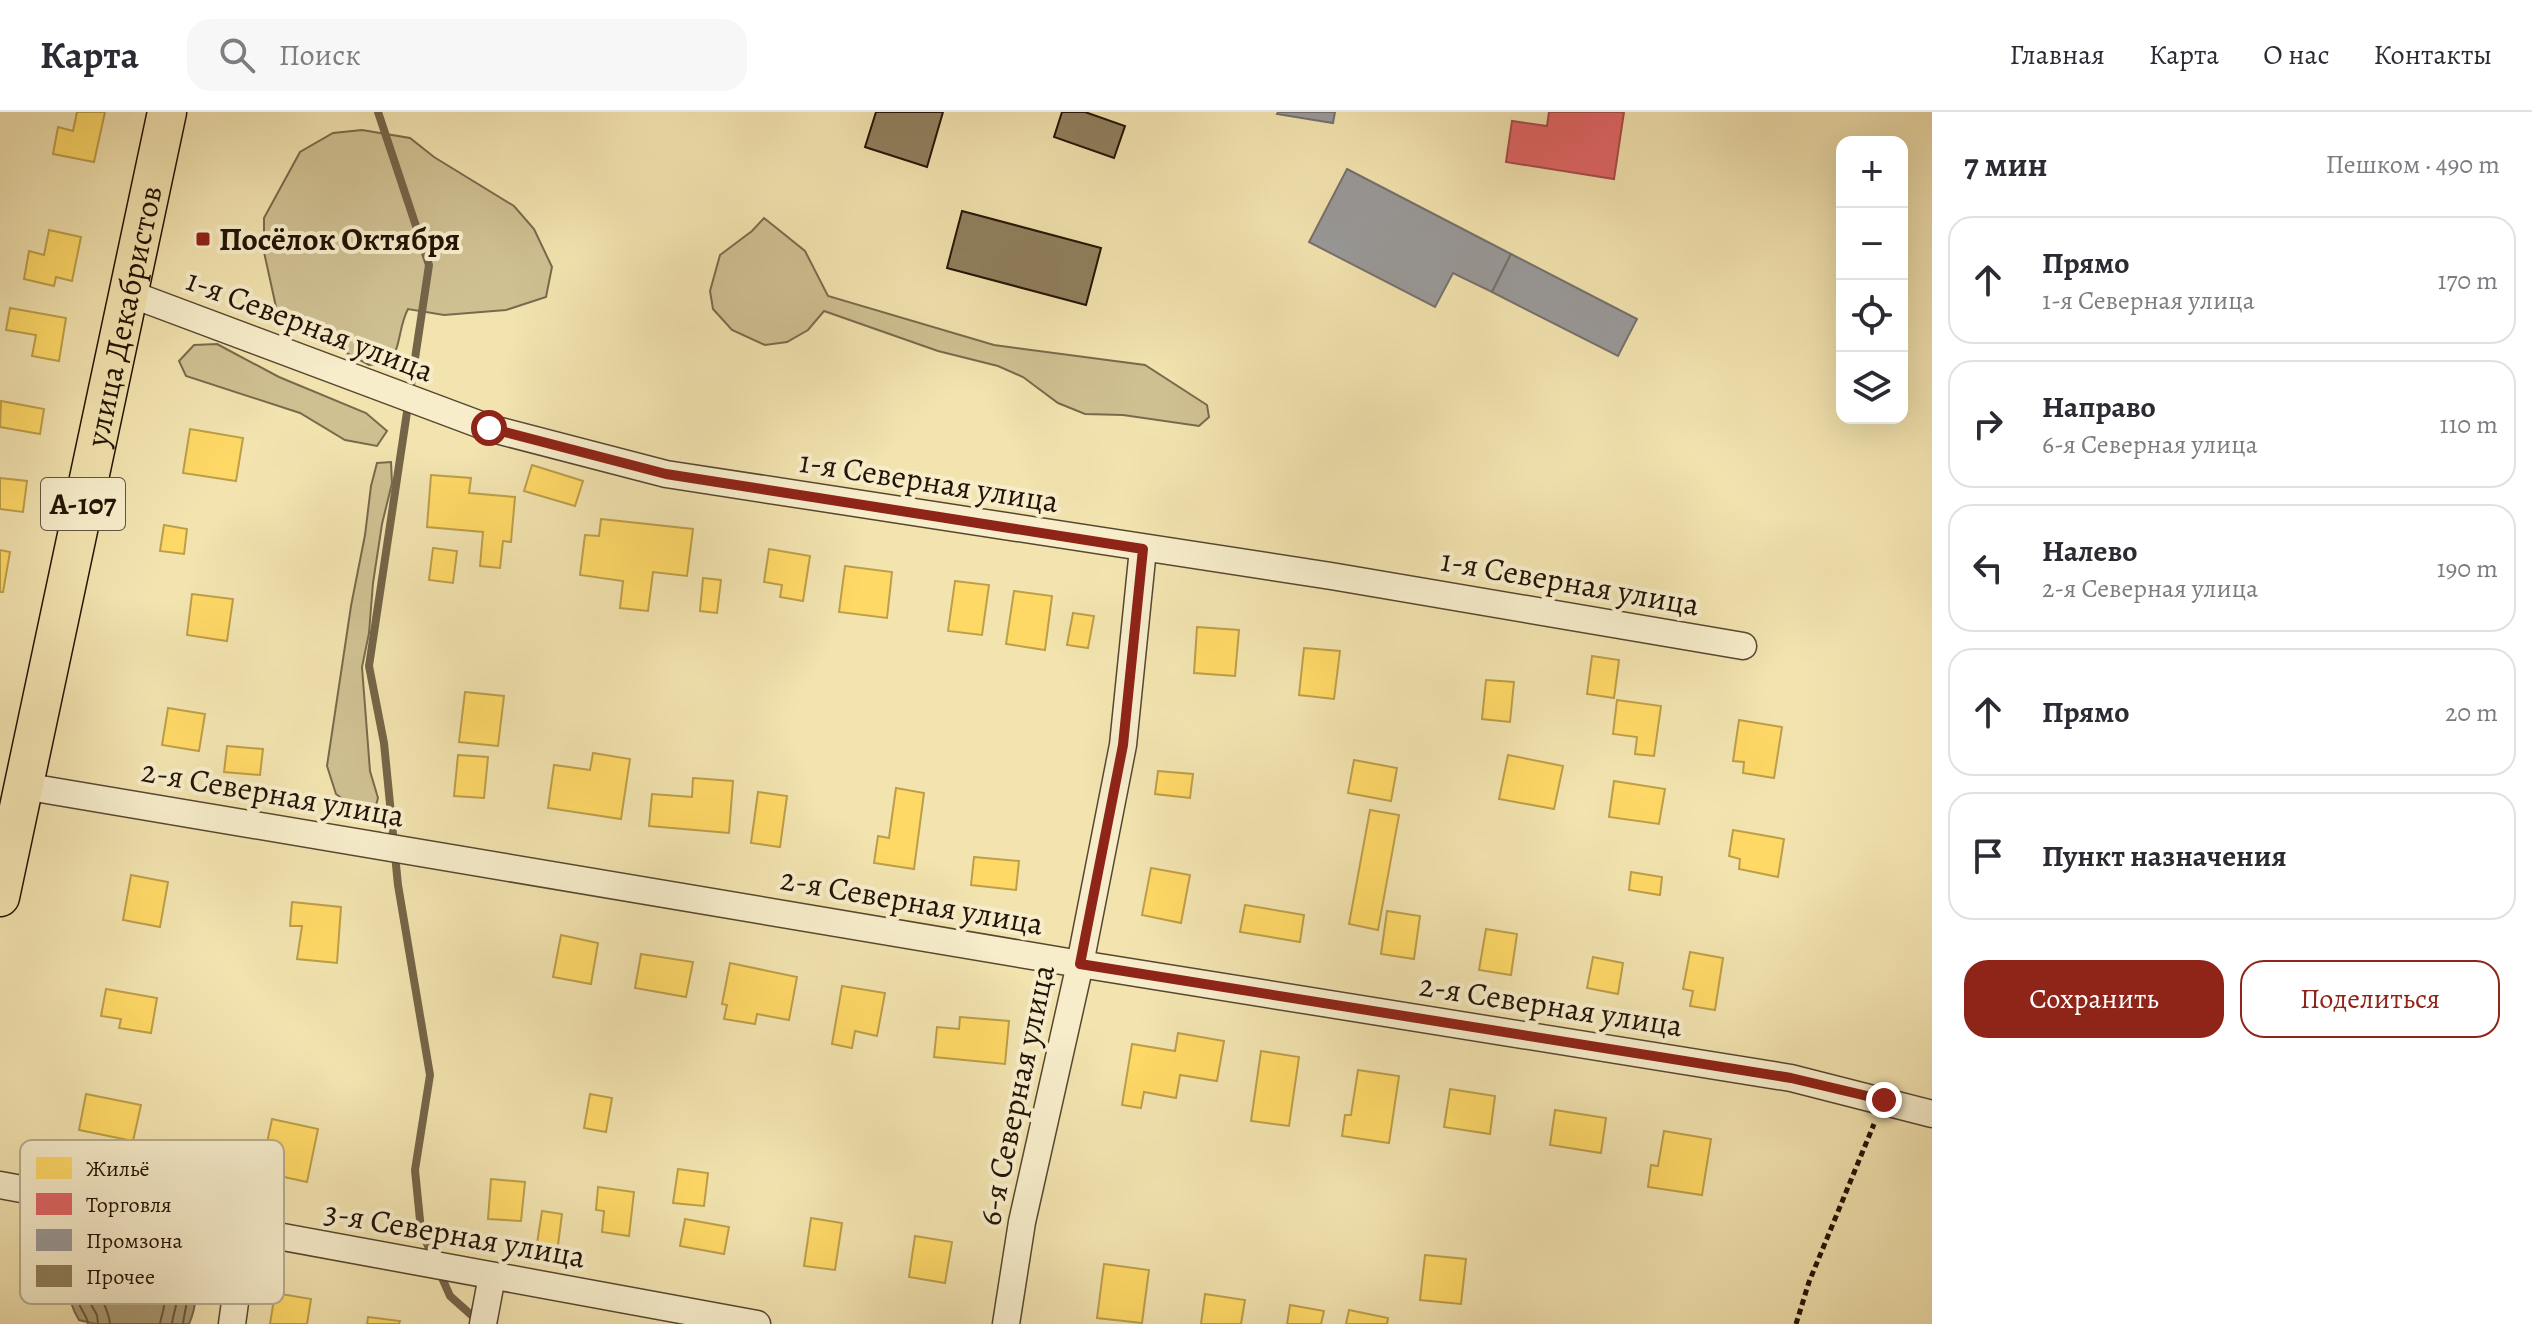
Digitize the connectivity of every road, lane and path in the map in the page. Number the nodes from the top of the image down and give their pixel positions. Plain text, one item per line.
1 (167, 112) edge
2 (128, 293) junction
3 (1143, 549) junction
4 (1743, 646) dead end
5 (23, 786) junction
6 (0, 897) edge
7 (1080, 964) junction
8 (1884, 1100) junction
9 (1932, 1114) edge
10 (0, 1185) edge
11 (20, 1189) edge
12 (284, 1237) edge
13 (492, 1276) junction
14 (235, 1304) edge
15 (745, 1323) edge
16 (232, 1324) edge
17 (483, 1324) edge
18 (1006, 1324) edge
19 (1796, 1324) edge

1 - 2 highway, улица Декабристов / А-107
2 - 3 street, 1-я Северная улица
2 - 5 highway, улица Декабристов / А-107
3 - 4 street, 1-я Северная улица
3 - 7 street, 6-я Северная улица
5 - 6 highway, улица Декабристов / А-107
5 - 7 street, 2-я Северная улица
7 - 8 street, 2-я Северная улица
7 - 18 street, 6-я Северная улица
8 - 9 street, 2-я Северная улица
8 - 19 path
10 - 11 street, 3-я Северная улица
12 - 13 street, 3-я Северная улица
13 - 15 street, 3-я Северная улица
13 - 17 street
14 - 16 street

